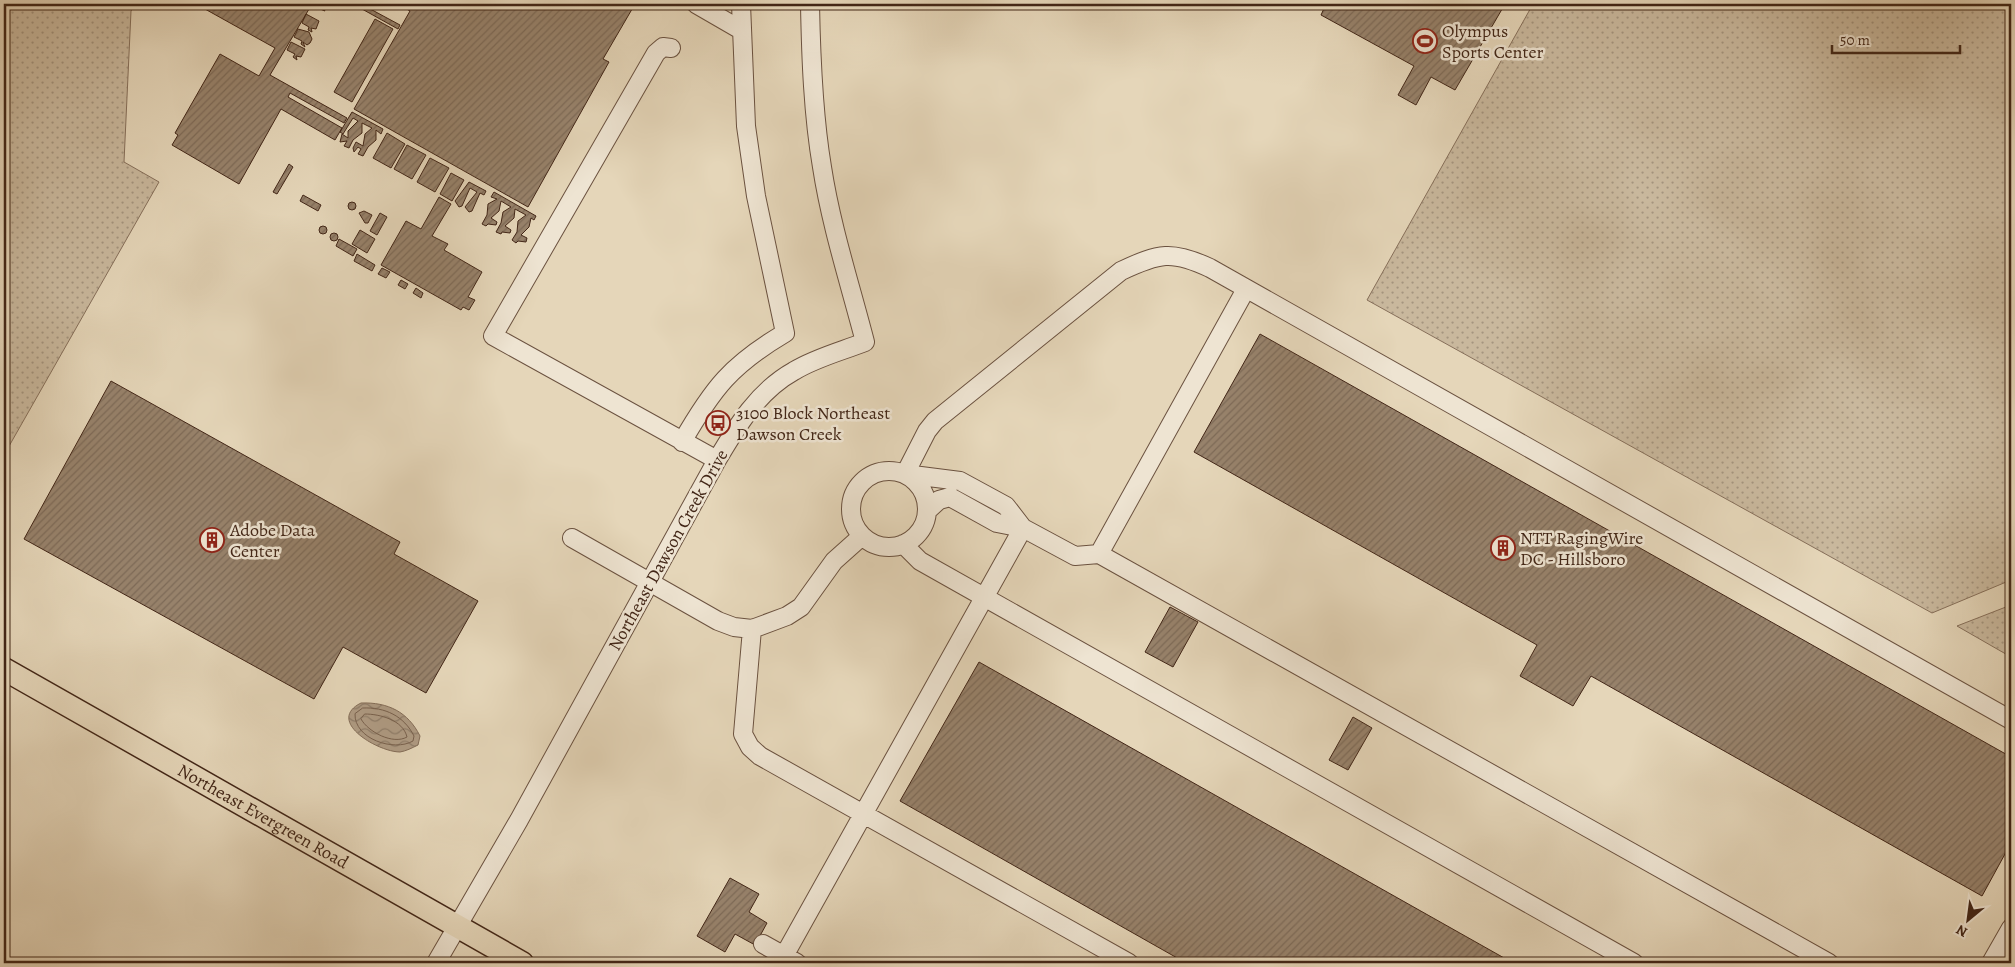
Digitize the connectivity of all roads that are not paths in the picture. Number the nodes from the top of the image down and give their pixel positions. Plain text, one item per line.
1 (696, 4) edge
2 (741, 4) edge
3 (810, 4) edge
4 (741, 30) junction
5 (671, 48) dead end
6 (1246, 288) junction
7 (682, 442) junction
8 (717, 460) junction
9 (904, 474) junction
10 (928, 510) junction
11 (1023, 528) junction
12 (862, 536) junction
13 (572, 538) dead end
14 (904, 544) junction
15 (1099, 554) junction
16 (652, 582) junction
17 (984, 598) junction
18 (752, 629) junction
19 (4, 669) edge
20 (2011, 720) edge
21 (863, 815) junction
22 (457, 927) junction
23 (2011, 928) edge
24 (763, 944) dead end
25 (791, 959) edge
26 (436, 963) edge
27 (522, 963) edge
28 (1129, 963) edge
29 (1634, 963) edge
30 (1829, 963) edge
31 (1991, 963) edge

1 - 4 street
2 - 4 street
3 - 8 street, Northeast Dawson Creek Drive
4 - 7 street
5 - 7 street
6 - 9 street
6 - 15 street
6 - 20 street
7 - 8 street
8 - 16 street, Northeast Dawson Creek Drive
9 - 10 street
9 - 11 street
9 - 12 street
10 - 11 street
10 - 14 street
11 - 15 street
11 - 17 street
12 - 14 street
12 - 18 street
13 - 16 street
14 - 17 street
15 - 30 street
16 - 18 street
16 - 22 street, Northeast Dawson Creek Drive
17 - 21 street
17 - 29 street
18 - 21 street
19 - 22 main road, Northeast Evergreen Road
21 - 25 street
21 - 28 street
22 - 26 street, Northeast Dawson Creek Drive
22 - 27 main road, Northeast Evergreen Road
23 - 31 street
24 - 25 street

